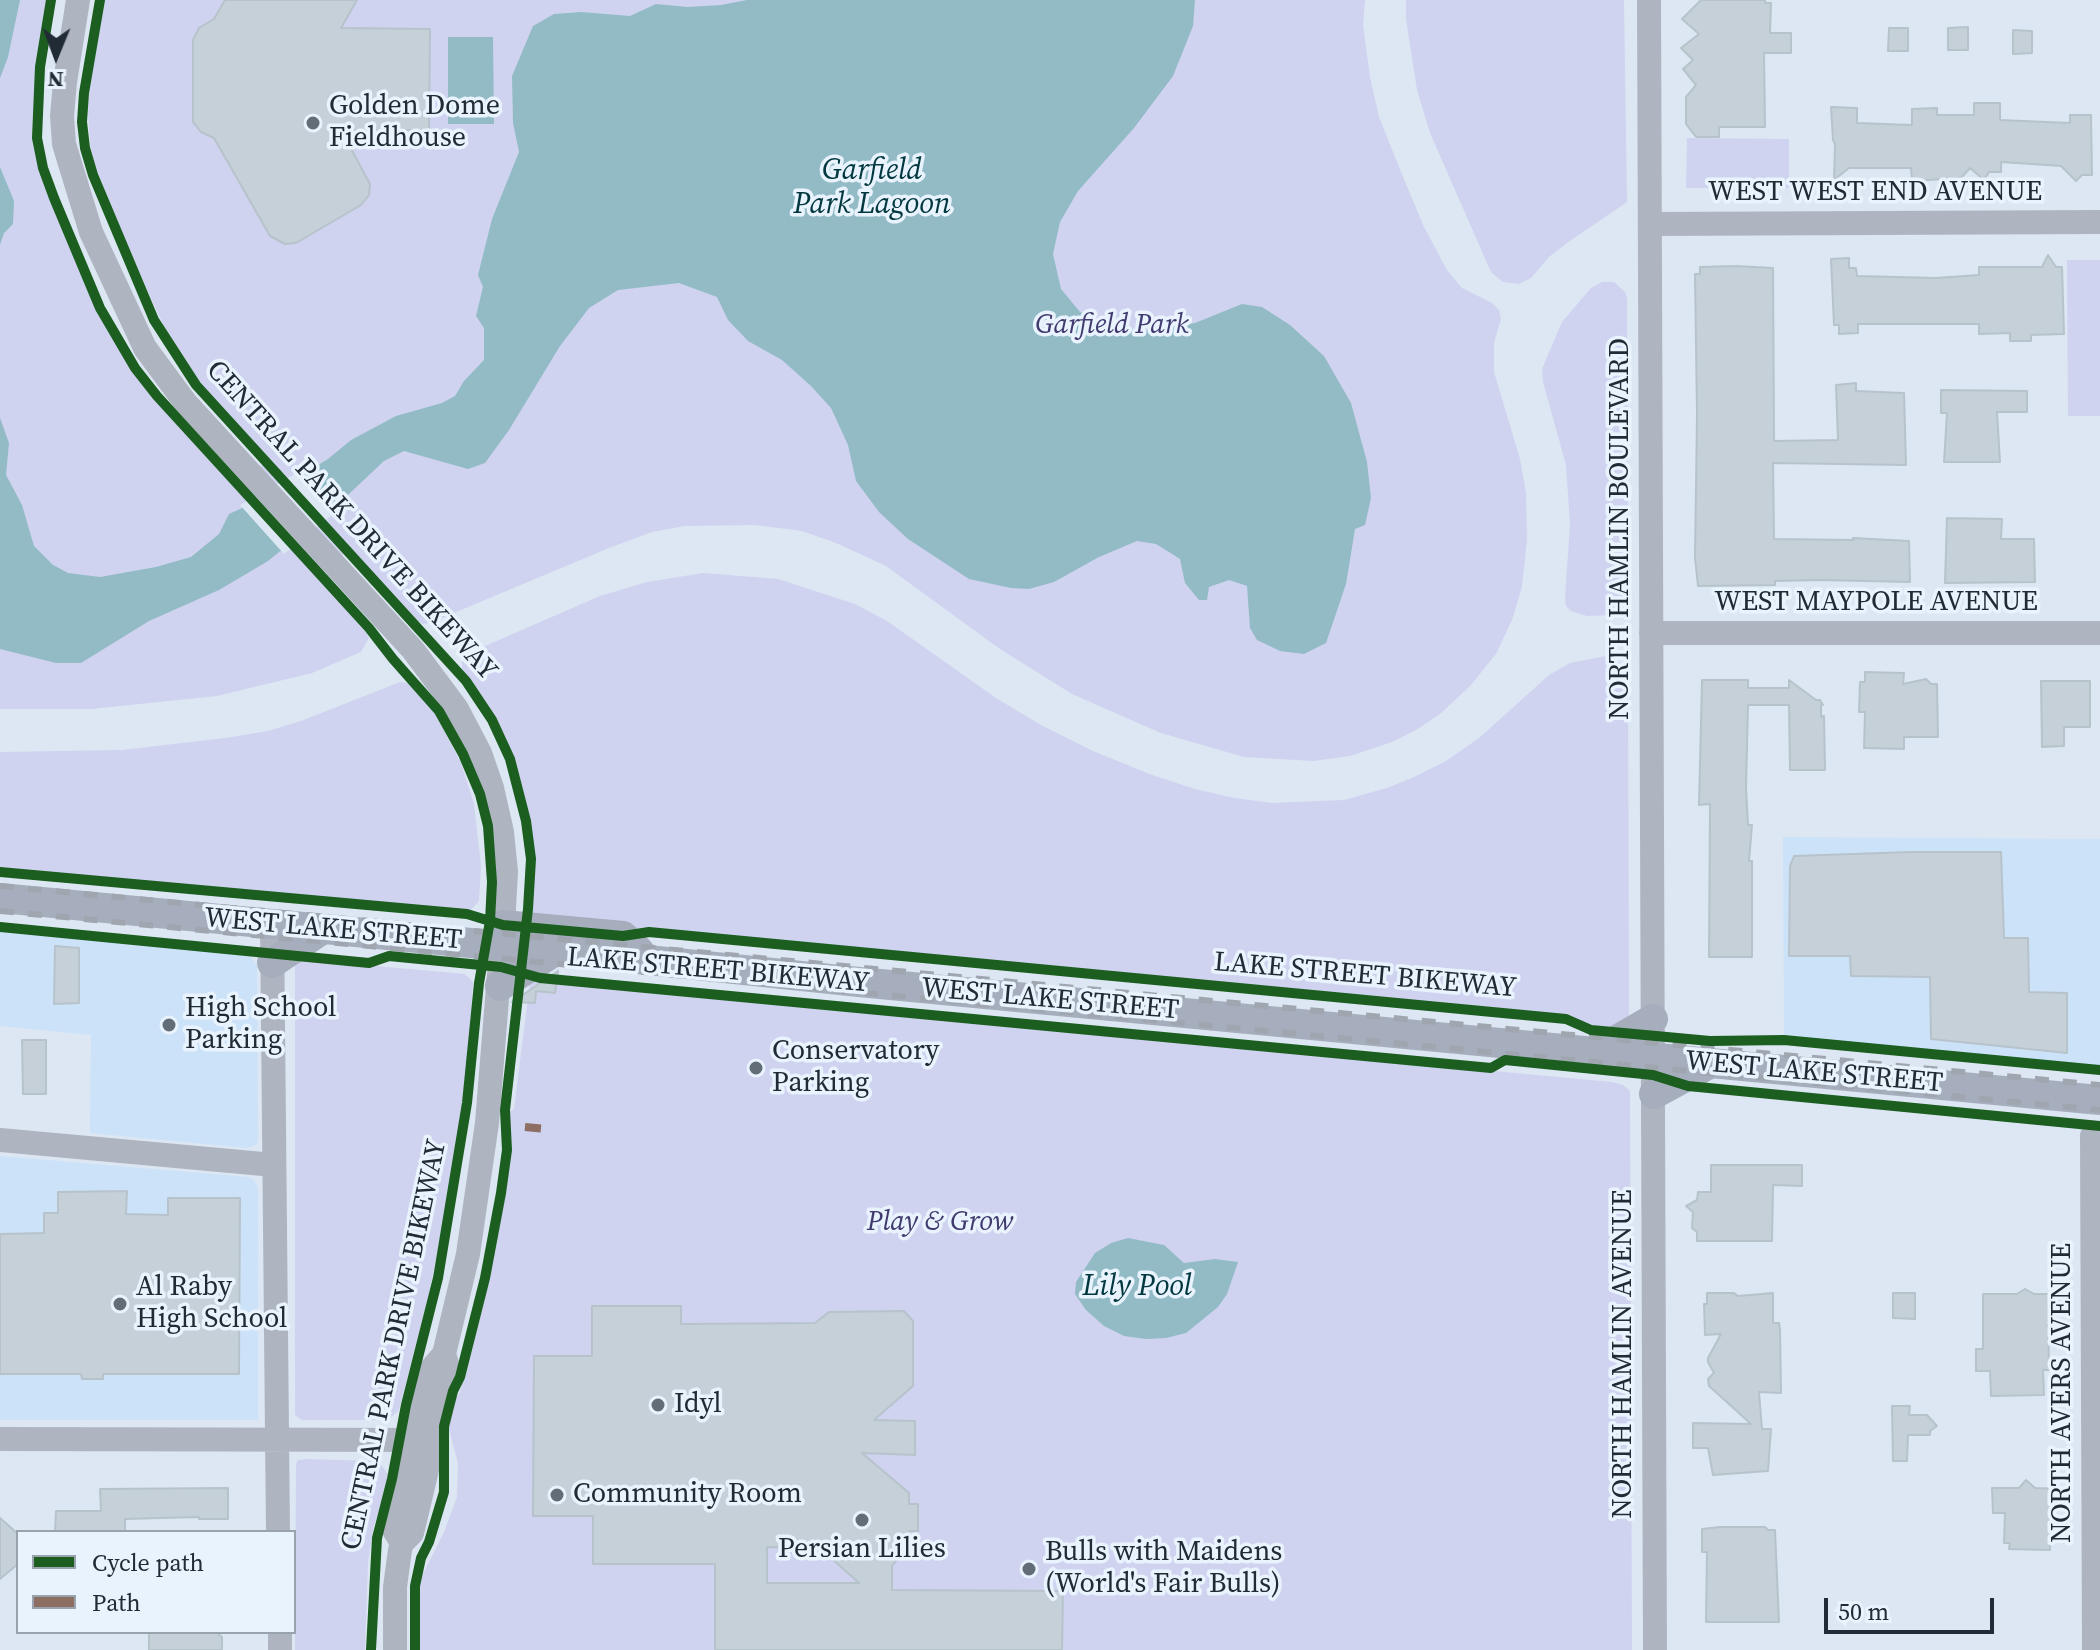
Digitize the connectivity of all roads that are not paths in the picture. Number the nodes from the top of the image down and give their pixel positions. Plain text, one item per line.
1 (78, 0) edge
2 (1649, 0) edge
3 (2100, 222) edge
4 (1650, 224) junction
5 (1651, 633) junction
6 (2100, 633) edge
7 (0, 898) edge
8 (272, 924) junction
9 (323, 929) junction
10 (367, 933) junction
11 (502, 946) junction
12 (648, 960) junction
13 (272, 963) junction
14 (1653, 1019) junction
15 (1481, 1040) junction
16 (1596, 1052) junction
17 (1653, 1075) junction
18 (2087, 1098) edge
19 (2096, 1130) edge
20 (0, 1140) edge
21 (274, 1165) junction
22 (0, 1439) edge
23 (277, 1439) junction
24 (421, 1440) junction
25 (278, 1530) edge
26 (395, 1650) edge
27 (1655, 1650) edge
28 (2094, 1650) edge

1 - 11 street
2 - 4 street, NORTH HAMLIN BOULEVARD
3 - 4 street, WEST WEST END AVENUE
4 - 5 street, NORTH HAMLIN BOULEVARD
5 - 6 street, WEST MAYPOLE AVENUE
5 - 14 street, NORTH HAMLIN BOULEVARD
7 - 8 main road, WEST LAKE STREET
8 - 9 main road, WEST LAKE STREET
8 - 13 street
9 - 10 main road, WEST LAKE STREET
9 - 13 main road
10 - 11 main road, WEST LAKE STREET
10 - 11 main road
11 - 12 main road, WEST LAKE STREET
11 - 12 main road
11 - 24 street
12 - 15 main road, WEST LAKE STREET
13 - 21 street
14 - 16 main road
14 - 17 street, NORTH HAMLIN BOULEVARD
15 - 16 main road, WEST LAKE STREET
15 - 17 main road
16 - 17 main road, WEST LAKE STREET
17 - 18 main road, WEST LAKE STREET
17 - 27 street, NORTH HAMLIN AVENUE
18 - 19 street, NORTH AVERS AVENUE
19 - 28 street, NORTH AVERS AVENUE
20 - 21 street
21 - 23 street
22 - 23 street
23 - 24 street
23 - 25 street
24 - 26 street

